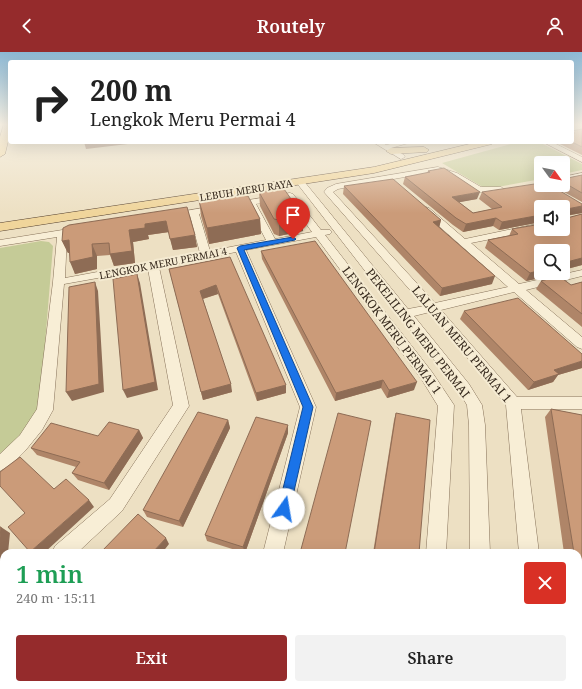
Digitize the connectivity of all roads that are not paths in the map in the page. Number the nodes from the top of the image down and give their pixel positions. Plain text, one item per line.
1 (388, 154) edge
2 (396, 154) edge
3 (417, 154) edge
4 (442, 154) edge
5 (570, 154) edge
6 (401, 157) junction
7 (582, 160) edge
8 (378, 162) junction
9 (582, 175) edge
10 (389, 178) junction
11 (570, 178) edge
12 (300, 182) junction
13 (400, 188) edge
14 (510, 188) edge
15 (251, 203) junction
16 (417, 203) edge
17 (194, 212) junction
18 (0, 215) edge
19 (39, 218) junction
20 (159, 218) edge
21 (0, 220) edge
22 (0, 227) edge
23 (534, 227) edge
24 (92, 228) edge
25 (337, 230) junction
26 (62, 233) junction
27 (319, 234) junction
28 (270, 239) junction
29 (463, 242) junction
30 (0, 243) edge
31 (240, 248) junction
32 (205, 251) junction
33 (153, 265) junction
34 (582, 273) edge
35 (59, 282) junction
36 (517, 288) junction
37 (433, 308) junction
38 (405, 314) junction
39 (582, 344) edge
40 (513, 403) junction
41 (582, 403) edge
42 (0, 463) edge
43 (66, 549) edge
44 (274, 549) edge
45 (436, 549) edge
46 (480, 549) edge
47 (529, 549) edge

1 - 8 main road
2 - 6 street
3 - 6 main road, LEBUH MERU RAYA
4 - 12 main road, LEBUH MERU RAYA
5 - 7 street
6 - 8 main road, LEBUH MERU RAYA
8 - 19 main road, LEBUH MERU RAYA
9 - 11 street
10 - 13 street
10 - 14 street
10 - 37 street, LALUAN MERU PERMAI 1
12 - 19 main road, LEBUH MERU RAYA
12 - 25 street, PEKELILING MERU PERMAI
15 - 17 street
15 - 27 street
15 - 28 street
16 - 29 street
17 - 20 street
17 - 32 street
18 - 19 main road
19 - 21 main road, LEBUH MERU RAYA
19 - 22 main road, LEBUH MERU RAYA
23 - 29 street
24 - 26 street
25 - 27 street, LENGKOK MERU PERMAI 4
25 - 38 street, PEKELILING MERU PERMAI
26 - 30 street
26 - 35 street
27 - 28 street, LENGKOK MERU PERMAI 4
27 - 45 street, LENGKOK MERU PERMAI 1
28 - 31 street, LENGKOK MERU PERMAI 4
28 - 32 street
29 - 36 street
31 - 32 street, LENGKOK MERU PERMAI 4
31 - 44 street
32 - 33 street, LENGKOK MERU PERMAI 4
33 - 35 street, LENGKOK MERU PERMAI 4
33 - 43 street
34 - 36 street
35 - 42 street
36 - 37 street
36 - 39 street
37 - 38 street
37 - 40 street, LALUAN MERU PERMAI 1
38 - 46 street, PEKELILING MERU PERMAI
40 - 41 street
40 - 47 street, LALUAN MERU PERMAI 1

